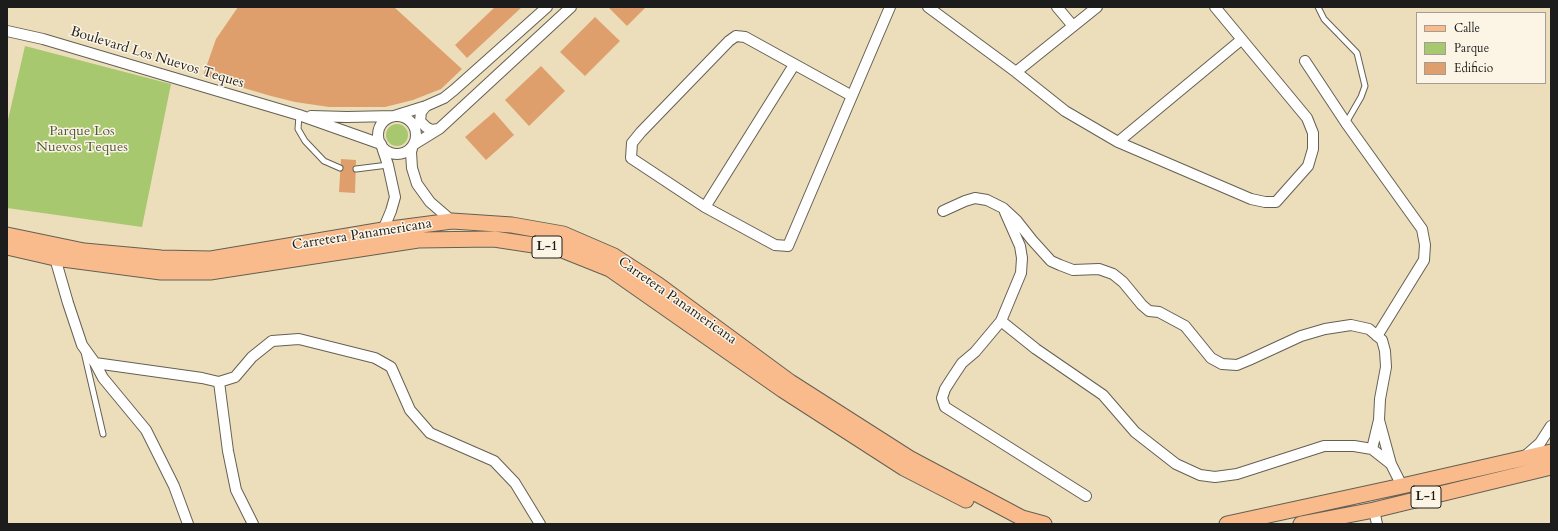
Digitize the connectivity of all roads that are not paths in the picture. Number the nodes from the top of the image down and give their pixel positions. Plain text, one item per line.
1 (547, 7) edge
2 (571, 7) edge
3 (890, 7) edge
4 (928, 7) edge
5 (1057, 7) edge
6 (1097, 7) edge
7 (1215, 7) edge
8 (1318, 7) edge
9 (1073, 26) junction
10 (7, 31) edge
11 (1241, 40) junction
12 (1305, 61) dead end
13 (794, 65) junction
14 (1016, 72) junction
15 (852, 96) junction
16 (426, 106) junction
17 (299, 115) junction
18 (394, 116) junction
19 (1346, 123) junction
20 (439, 129) junction
21 (1118, 142) junction
22 (381, 144) junction
23 (413, 145) junction
24 (388, 166) junction
25 (340, 168) dead end
26 (356, 170) dead end
27 (704, 207) junction
28 (1003, 208) junction
29 (943, 211) dead end
30 (452, 221) junction
31 (383, 230) junction
32 (11, 234) edge
33 (7, 247) edge
34 (55, 258) junction
35 (1001, 321) junction
36 (1377, 336) junction
37 (82, 345) junction
38 (95, 363) junction
39 (219, 382) junction
40 (1379, 420) junction
41 (1551, 426) edge
42 (103, 434) dead end
43 (1372, 449) junction
44 (1551, 452) edge
45 (1523, 458) junction
46 (1392, 464) junction
47 (1551, 467) edge
48 (1402, 486) junction
49 (1086, 496) dead end
50 (1375, 517) edge
51 (188, 524) edge
52 (253, 524) edge
53 (540, 524) edge
54 (1014, 524) edge
55 (1044, 524) edge
56 (1227, 524) edge
57 (1301, 524) edge

1 - 16 street, Boulevard Los Nuevos Teques
2 - 20 street
3 - 15 street
4 - 14 street
5 - 9 street
6 - 9 street
7 - 11 street
8 - 19 lane
9 - 14 street
10 - 17 street, Boulevard Los Nuevos Teques
11 - 21 street
11 - 21 street
12 - 19 street
13 - 15 street
13 - 27 street
13 - 27 street
14 - 21 street
15 - 27 street
16 - 18 street, Boulevard Los Nuevos Teques
16 - 20 street
17 - 18 street, Boulevard Los Nuevos Teques
17 - 22 street, Boulevard Los Nuevos Teques
17 - 25 lane
18 - 22 street
18 - 23 street
19 - 36 street
20 - 23 street
22 - 23 street
22 - 24 street
23 - 30 street
24 - 26 lane
24 - 31 street
28 - 29 street
28 - 35 street
28 - 36 street
30 - 31 main road, Carretera Panamericana / L-1
30 - 55 main road, Carretera Panamericana / L-1
31 - 32 main road, Carretera Panamericana / L-1
33 - 34 main road, Carretera Panamericana / L-1
34 - 37 street
34 - 54 main road, Carretera Panamericana / L-1
35 - 43 street
35 - 49 street
36 - 40 street
37 - 38 street
37 - 42 lane
38 - 39 street
38 - 51 street
39 - 52 street
39 - 53 street
40 - 43 street
40 - 46 street
41 - 45 street
43 - 46 street
44 - 45 main road, L-1
45 - 48 main road, L-1
46 - 48 street
47 - 50 main road, L-1
48 - 56 main road, L-1
50 - 57 main road, L-1

